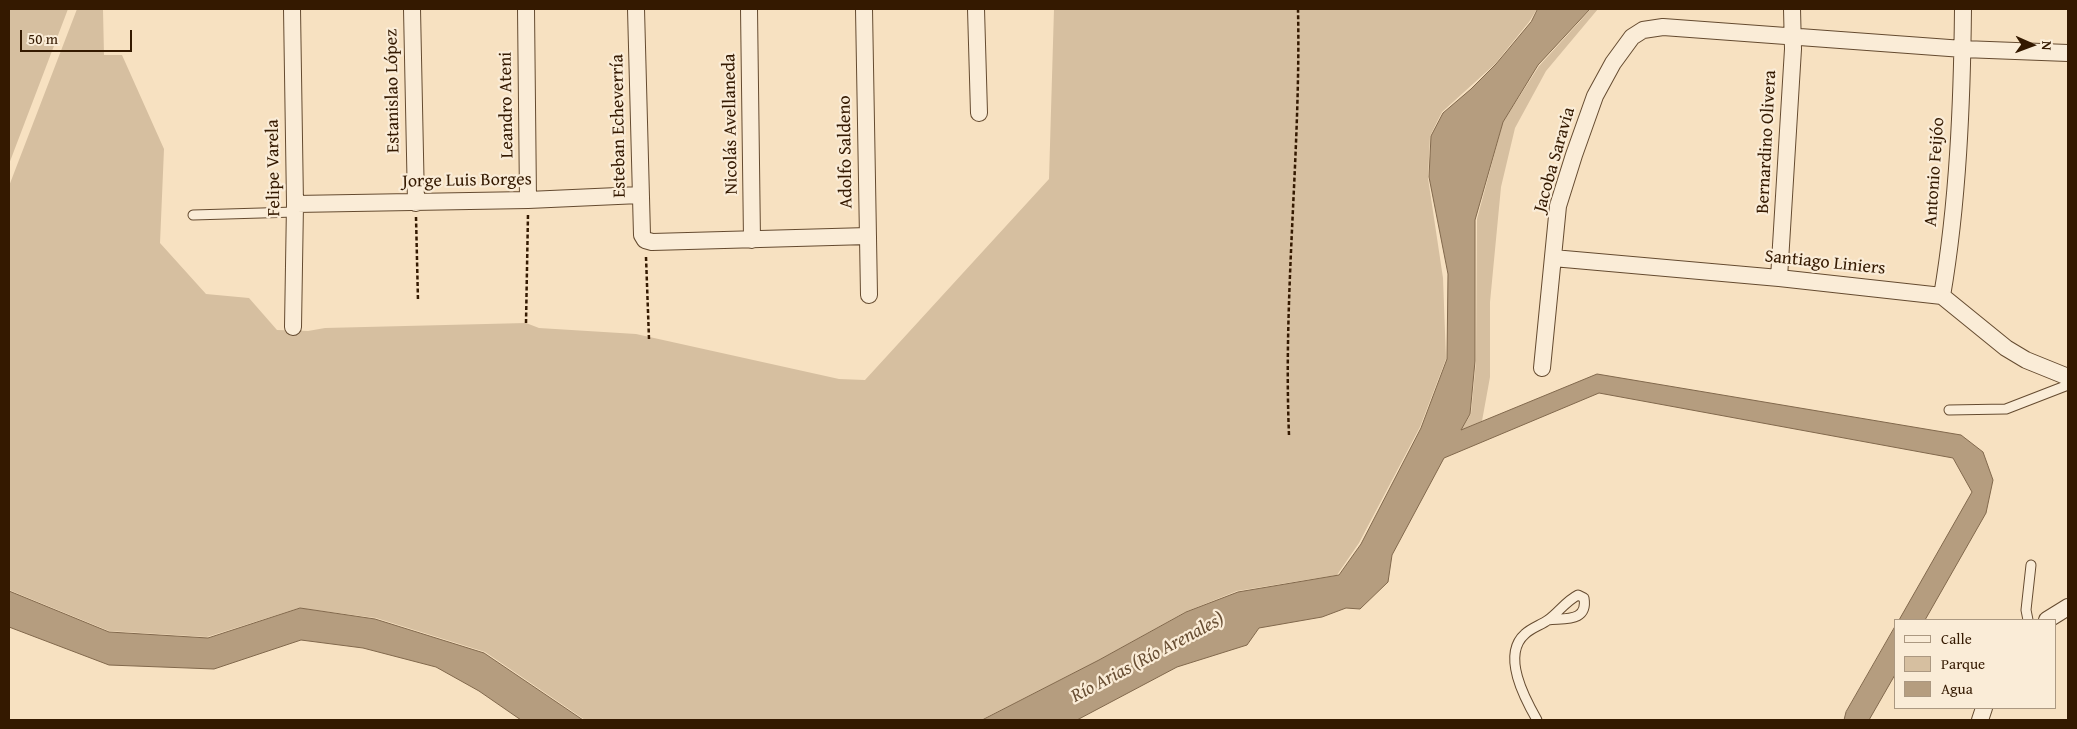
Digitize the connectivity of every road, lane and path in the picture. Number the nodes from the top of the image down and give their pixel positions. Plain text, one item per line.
1 (292, 9) edge
2 (412, 9) edge
3 (526, 9) edge
4 (636, 9) edge
5 (749, 9) edge
6 (864, 9) edge
7 (976, 9) edge
8 (1298, 9) edge
9 (1792, 9) edge
10 (1964, 9) edge
11 (1791, 36) junction
12 (1963, 49) junction
13 (2068, 53) edge
14 (979, 114) dead end
15 (640, 195) junction
16 (528, 200) junction
17 (416, 203) junction
18 (295, 208) junction
19 (193, 215) dead end
20 (868, 236) junction
21 (645, 240) junction
22 (752, 240) junction
23 (1553, 258) junction
24 (1779, 278) junction
25 (870, 295) dead end
26 (1942, 296) junction
27 (418, 301) dead end
28 (526, 323) dead end
29 (293, 327) dead end
30 (649, 339) dead end
31 (1542, 368) dead end
32 (2068, 377) edge
33 (2068, 385) edge
34 (1949, 410) dead end
35 (1289, 435) dead end
36 (2031, 565) dead end
37 (2068, 607) edge
38 (2028, 619) edge
39 (2050, 619) edge
40 (1548, 620) dead end
41 (1537, 720) edge

1 - 18 street, Felipe Varela
2 - 17 street, Estanislao López
3 - 16 street, Leandro Ateni
4 - 15 street, Esteban Echeverría
5 - 22 street, Nicolás Avellaneda
6 - 20 street, Adolfo Saldeno
7 - 14 street
8 - 35 path
9 - 11 street, Bernardino Olivera
10 - 12 street, Antonio Feijóo
11 - 12 street, Jacoba Saravia
11 - 23 street, Jacoba Saravia
11 - 24 street, Bernardino Olivera
12 - 13 street, Jacoba Saravia
12 - 26 street, Antonio Feijóo
15 - 16 street, Jorge Luis Borges
15 - 21 street, Esteban Echeverría
16 - 17 street, Jorge Luis Borges
16 - 28 path
17 - 18 street, Jorge Luis Borges
17 - 27 path
18 - 19 lane
18 - 29 street, Felipe Varela
20 - 22 street
20 - 25 street, Adolfo Saldeno
21 - 22 street
21 - 30 path
23 - 24 street, Santiago Liniers
23 - 31 street, Jacoba Saravia
24 - 26 street, Santiago Liniers
26 - 32 street
33 - 34 lane
36 - 38 lane
37 - 39 street
40 - 41 lane

